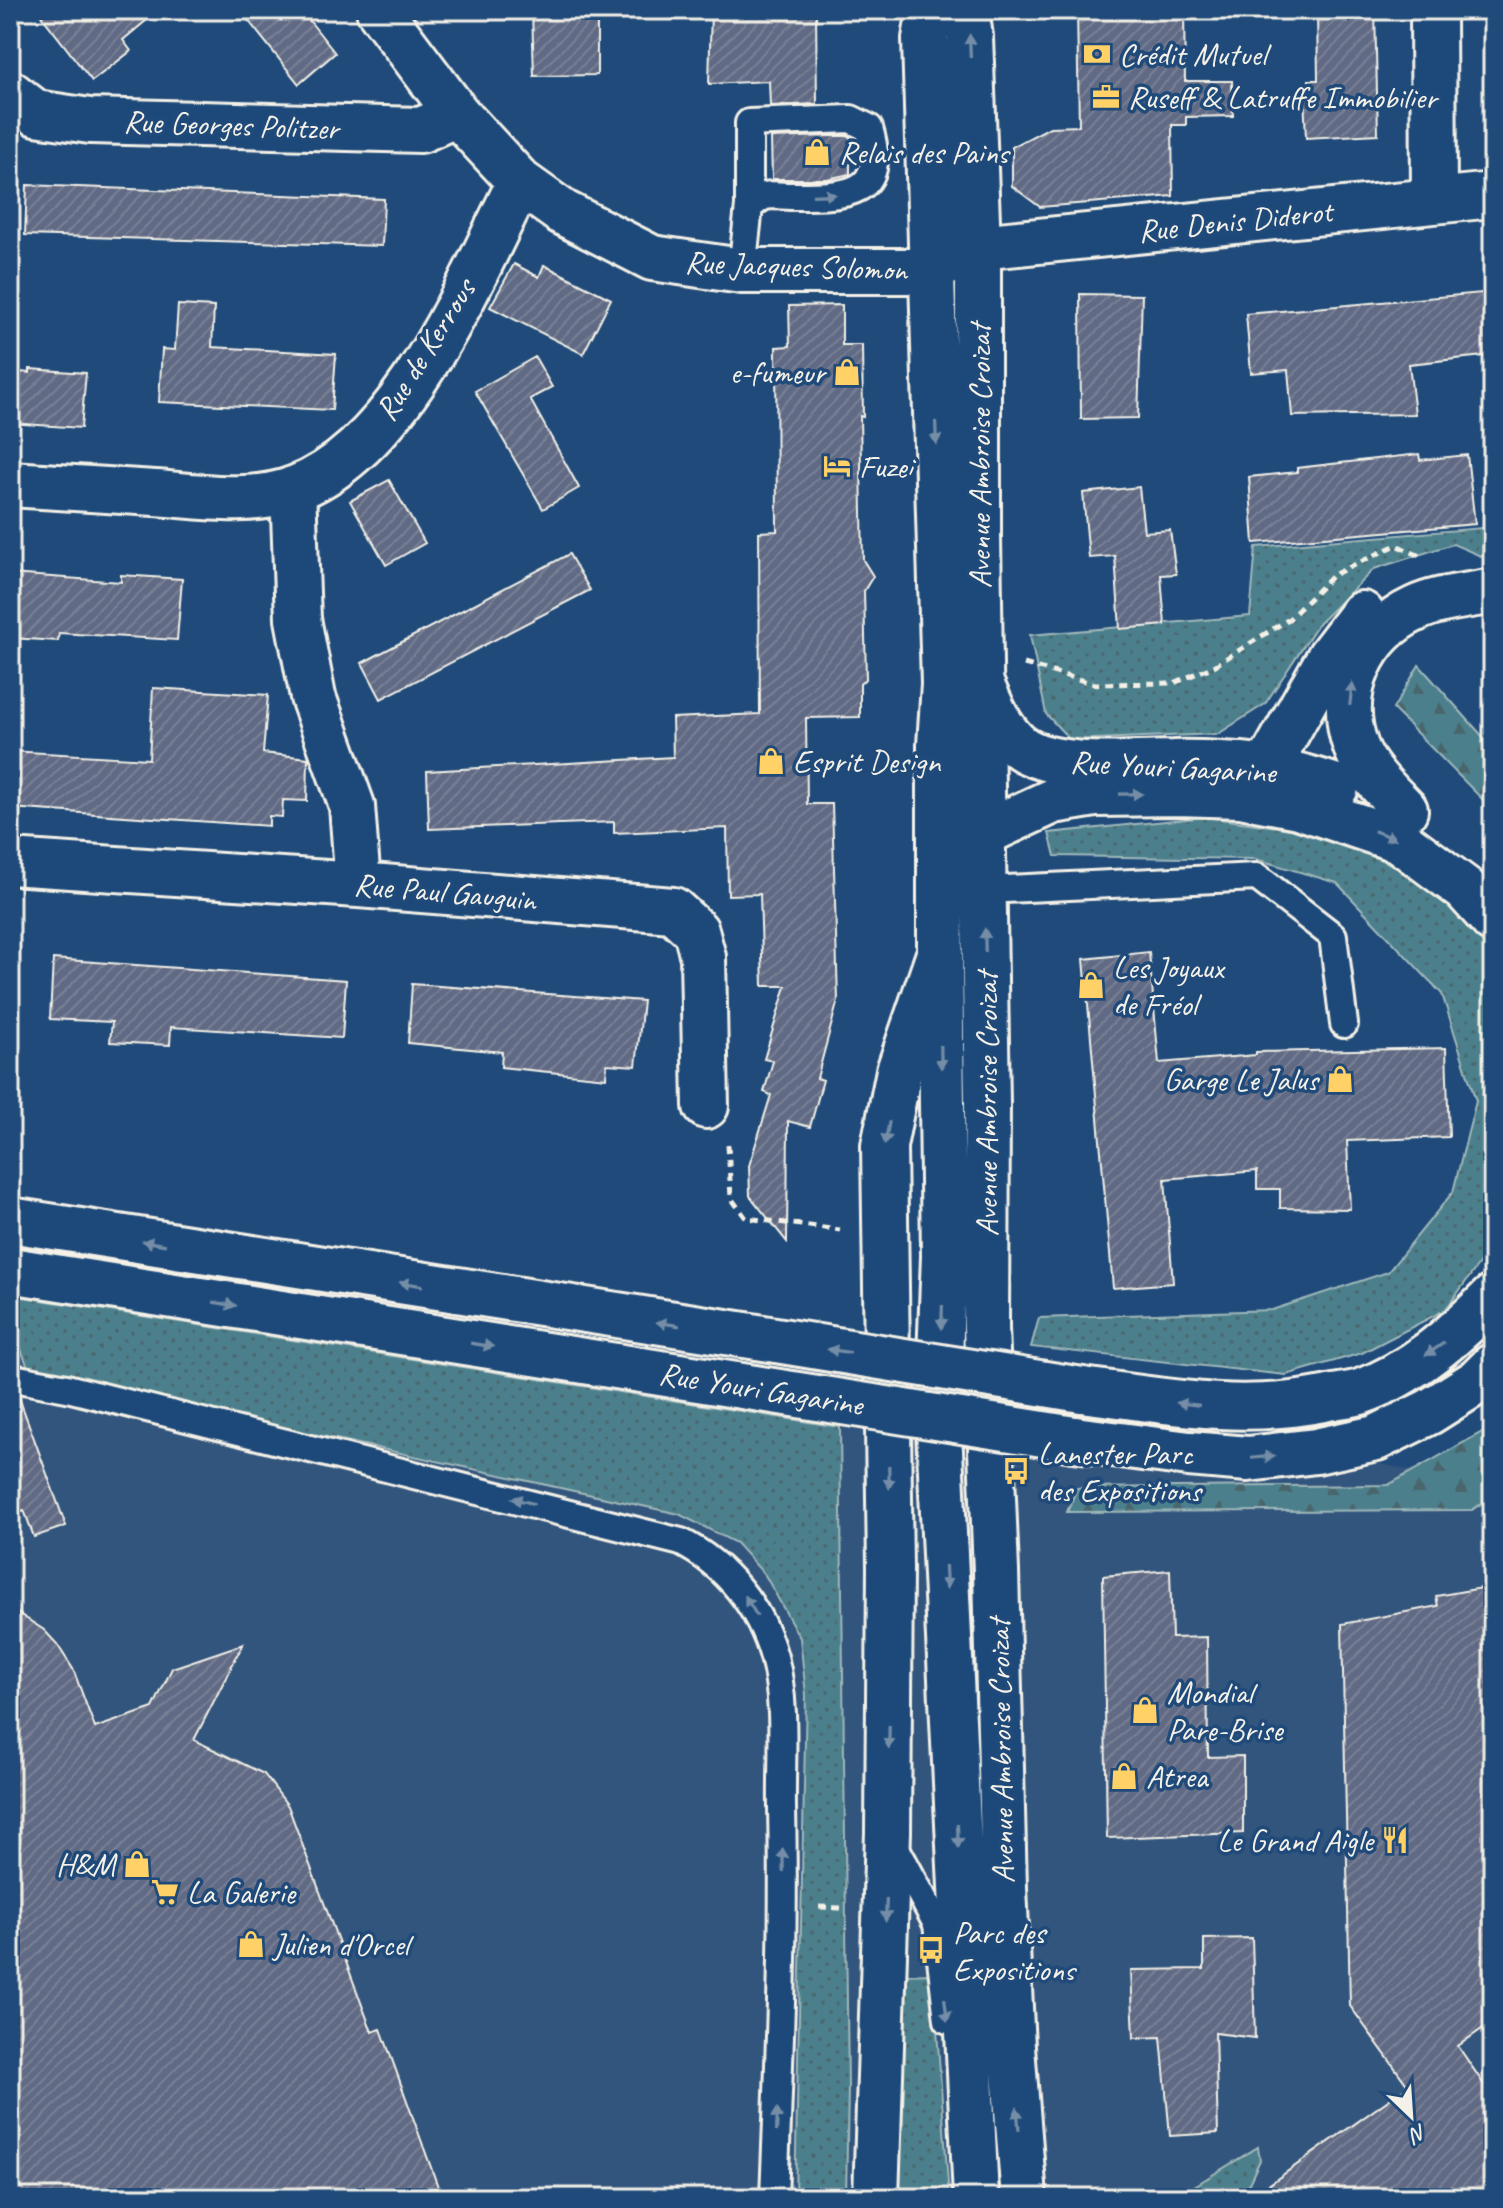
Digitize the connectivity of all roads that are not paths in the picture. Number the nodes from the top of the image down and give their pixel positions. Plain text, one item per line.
1 (379, 10) edge
2 (966, 10) edge
3 (1433, 10) edge
4 (928, 24) edge
5 (10, 93) edge
6 (961, 110) junction
7 (457, 114) junction
8 (520, 182) junction
9 (1493, 195) edge
10 (1434, 200) junction
11 (749, 206) junction
12 (978, 247) junction
13 (742, 271) junction
14 (931, 271) junction
15 (978, 453) junction
16 (10, 484) edge
17 (293, 489) junction
18 (1480, 579) edge
19 (969, 674) junction
20 (1356, 748) junction
21 (1267, 768) junction
22 (971, 774) junction
23 (1339, 788) junction
24 (1053, 801) junction
25 (1298, 806) junction
26 (1405, 810) junction
27 (984, 833) junction
28 (10, 862) edge
29 (1493, 875) edge
30 (940, 880) junction
31 (358, 885) junction
32 (984, 890) junction
33 (1493, 920) edge
34 (940, 951) junction
35 (1344, 1024) dead end
36 (706, 1106) road end
37 (10, 1220) edge
38 (10, 1270) edge
39 (1493, 1297) edge
40 (1493, 1366) edge
41 (18, 1379) dead end
42 (888, 1832) junction
43 (774, 2198) edge
44 (876, 2198) edge
45 (968, 2198) edge
46 (976, 2198) edge
47 (1024, 2198) edge

1 - 7 street, Rue Jacques Solomon
6 -> 2 street, Avenue Ambroise Croizat
3 - 10 street
4 - 6 street
4 - 14 street, Avenue Ambroise Croizat
5 - 7 street, Rue Georges Politzer
6 - 12 street, Avenue Ambroise Croizat
7 - 8 street, Rue Jacques Solomon
8 - 13 street, Rue Jacques Solomon
8 - 17 street, Rue de Kerrous
9 - 10 street, Rue Denis Diderot
10 - 12 street, Rue Denis Diderot
11 -> 11 lane
11 - 13 lane
12 - 14 street
12 - 15 street, Avenue Ambroise Croizat
13 - 14 street, Rue Jacques Solomon
14 - 15 street
14 -> 19 street, Avenue Ambroise Croizat
15 - 19 street, Avenue Ambroise Croizat
16 - 17 street, Rue de Kerrous
17 - 31 street
20 -> 18 street
18 - 21 street
19 - 22 street, Avenue Ambroise Croizat
19 - 22 street
20 - 23 street
20 - 26 street
21 - 22 street, Rue Youri Gagarine
21 - 23 street, Rue Youri Gagarine
21 - 25 street
22 - 24 street
22 - 27 street, Avenue Ambroise Croizat
22 - 30 street, Avenue Ambroise Croizat
23 - 25 street
23 - 26 street, Rue Youri Gagarine
24 -> 25 street, Rue Youri Gagarine
24 - 27 street
25 -> 33 street, Rue Youri Gagarine
26 - 29 street, Rue Youri Gagarine
27 - 30 street
27 - 32 street, Avenue Ambroise Croizat
28 - 31 street, Rue Paul Gauguin
30 - 34 street, Avenue Ambroise Croizat
31 - 36 street, Rue Paul Gauguin
32 - 35 lane
47 -> 32 street, Avenue Ambroise Croizat
34 -> 42 street
34 -> 46 street, Avenue Ambroise Croizat
39 -> 37 street, Rue Youri Gagarine, bridge
38 -> 40 street, Rue Youri Gagarine, bridge
43 -> 41 lane
42 -> 44 street
42 -> 45 lane

